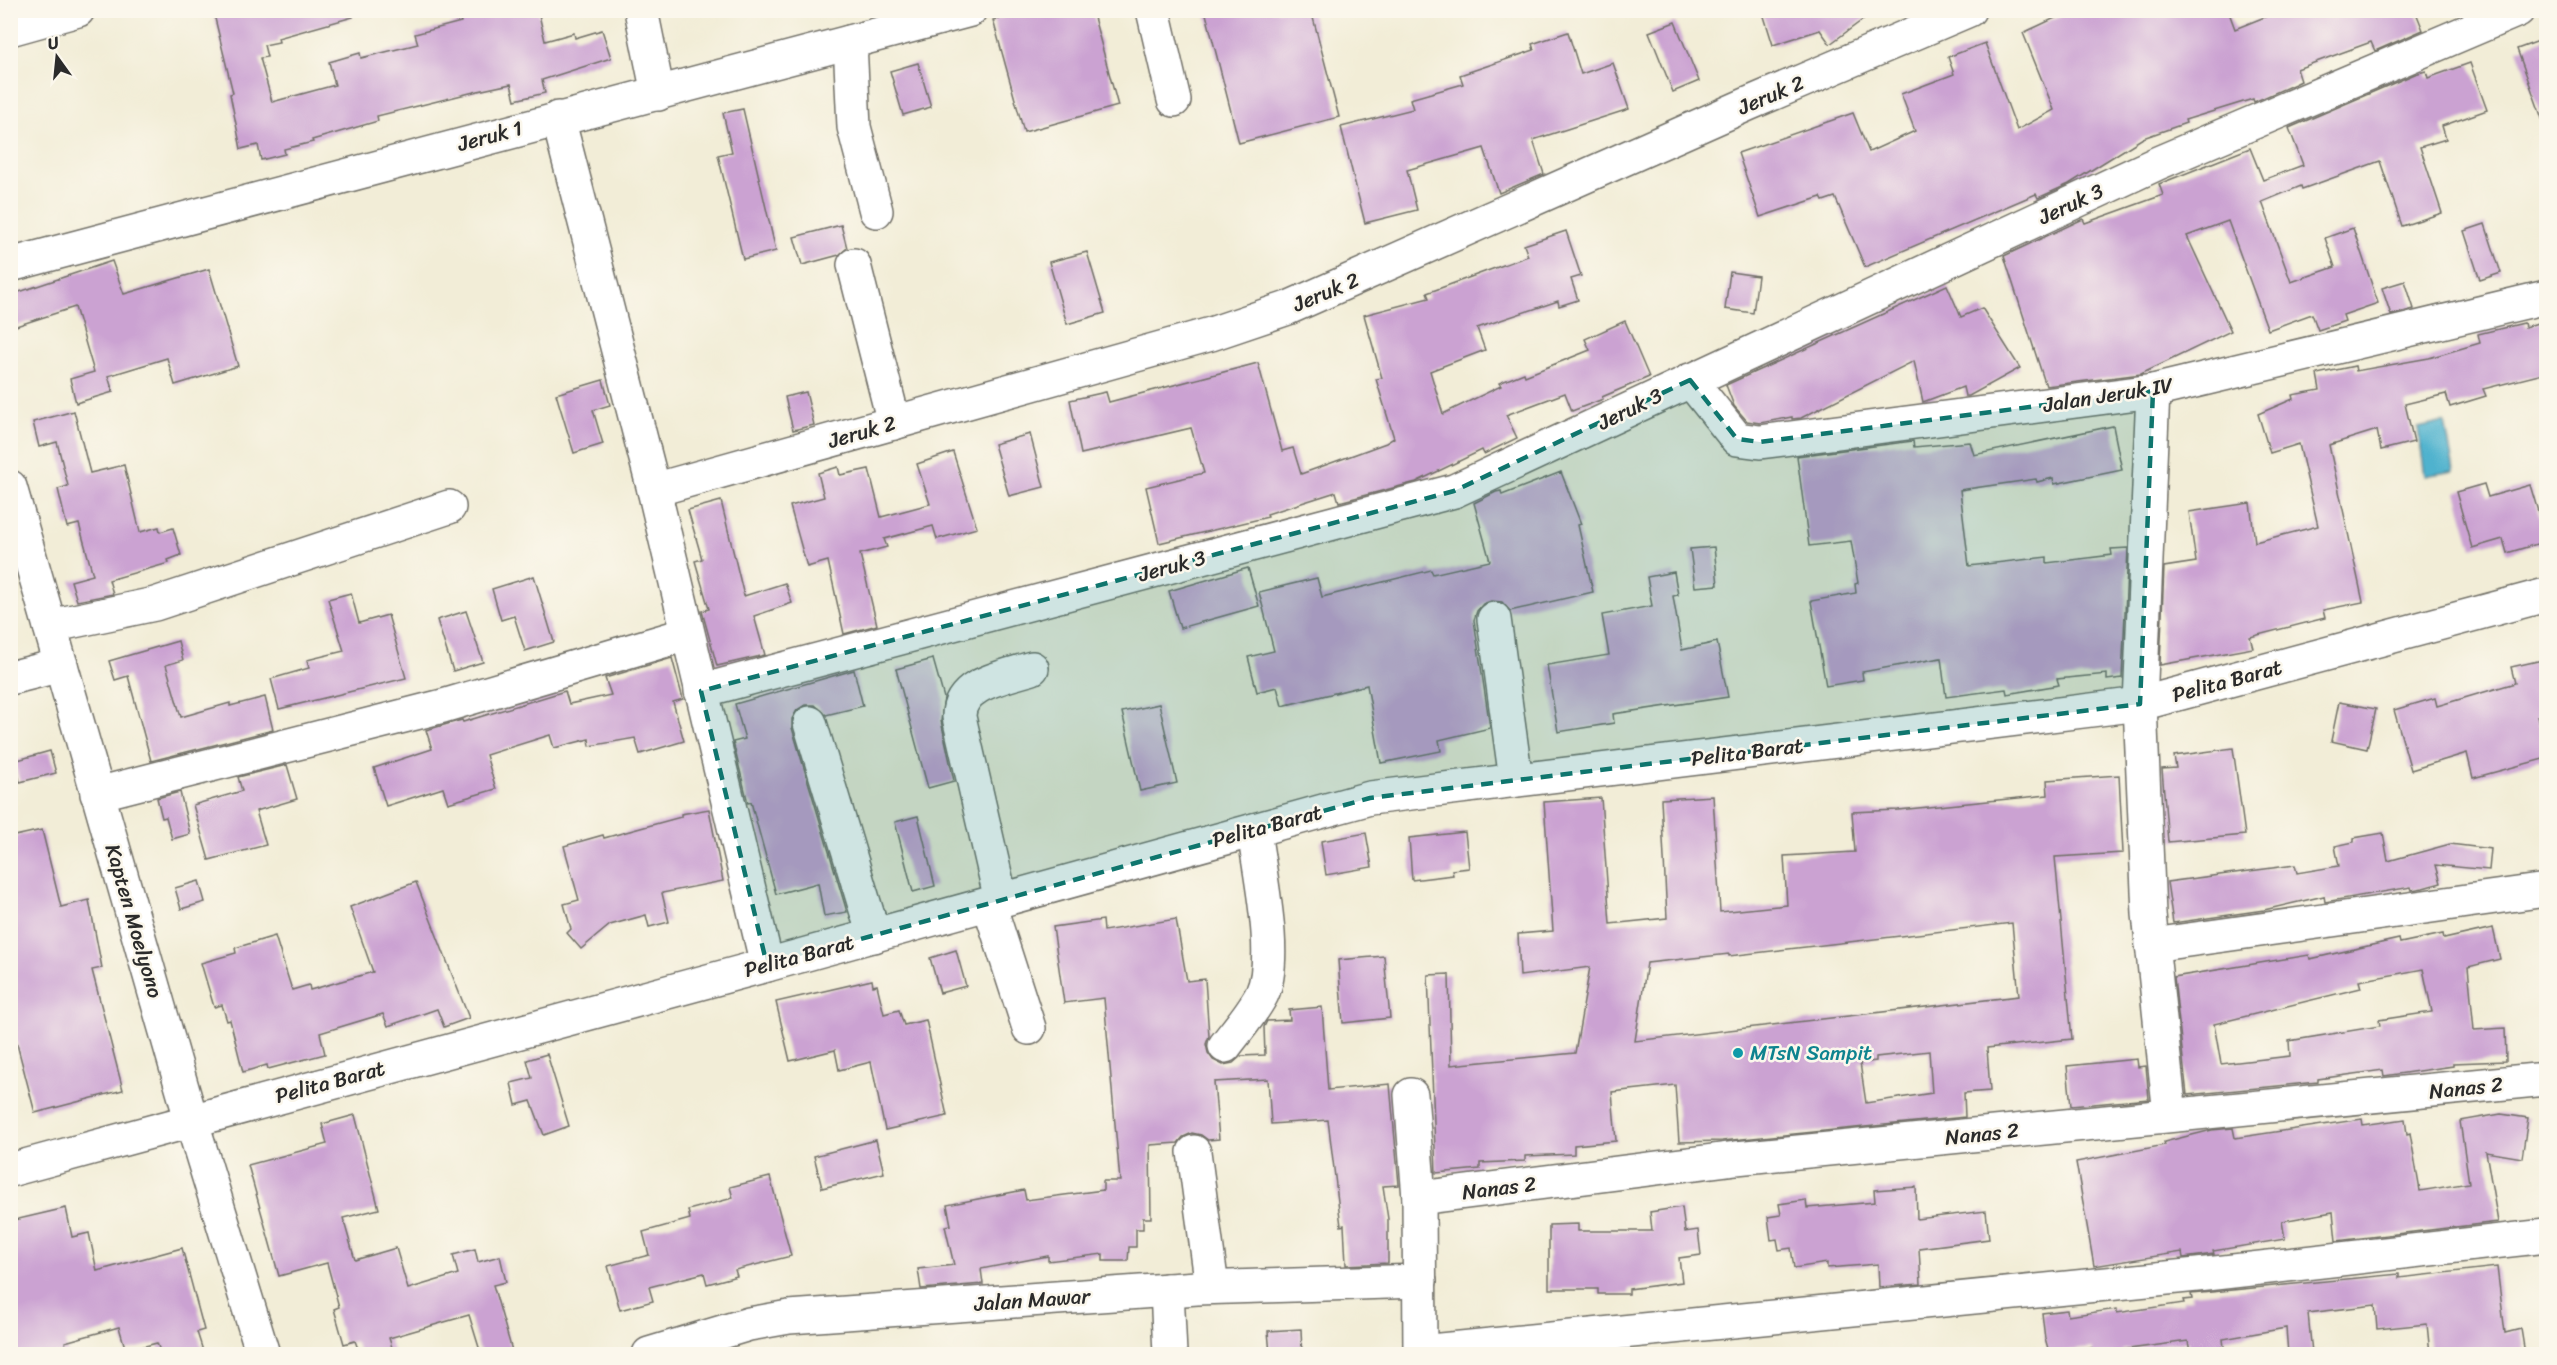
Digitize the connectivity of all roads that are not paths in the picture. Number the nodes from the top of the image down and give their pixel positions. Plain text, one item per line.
1 (78, 10) edge
2 (641, 10) edge
3 (1153, 10) edge
4 (1969, 10) edge
5 (2518, 10) edge
6 (965, 11) edge
7 (10, 29) edge
8 (850, 42) junction
9 (658, 94) junction
10 (1174, 100) dead end
11 (558, 118) junction
12 (876, 211) dead end
13 (10, 265) edge
14 (854, 265) dead end
15 (2547, 297) edge
16 (1690, 380) junction
17 (2153, 391) junction
18 (894, 423) junction
19 (10, 487) edge
20 (654, 490) junction
21 (449, 507) dead end
22 (2547, 596) edge
23 (1494, 618) dead end
24 (50, 626) junction
25 (687, 634) junction
26 (60, 665) junction
27 (1032, 668) dead end
28 (10, 678) edge
29 (701, 691) junction
30 (2140, 704) junction
31 (810, 723) dead end
32 (1516, 780) junction
33 (97, 794) junction
34 (1254, 830) junction
35 (2547, 890) edge
36 (995, 902) junction
37 (874, 936) junction
38 (2152, 945) junction
39 (767, 965) junction
40 (1029, 1028) dead end
41 (1225, 1046) dead end
42 (2547, 1079) edge
43 (1411, 1095) dead end
44 (2170, 1115) junction
45 (191, 1119) junction
46 (1194, 1152) dead end
47 (10, 1170) edge
48 (1419, 1198) junction
49 (2547, 1236) edge
50 (1420, 1281) junction
51 (1212, 1287) junction
52 (1167, 1290) junction
53 (1420, 1353) edge
54 (263, 1354) edge
55 (649, 1354) edge
56 (1170, 1354) edge

1 - 7 street
2 - 9 street
3 - 10 street
4 - 18 street, Jeruk 2
5 - 16 street, Jeruk 3
6 - 8 street, Jeruk 1
8 - 9 street, Jeruk 1
8 - 12 street
9 - 11 street, Jeruk 1
11 - 13 street, Jeruk 1
11 - 20 street
14 - 18 street
15 - 17 street, Jalan Jeruk IV
16 - 17 street, Jalan Jeruk IV
16 - 29 street, Jeruk 3
17 - 30 street
18 - 20 street, Jeruk 2
19 - 24 street, Kapten Moelyono
20 - 25 street
21 - 24 street
22 - 30 street, Pelita Barat
23 - 32 street
24 - 26 street, Kapten Moelyono
25 - 29 street
25 - 33 street
26 - 28 street
26 - 33 street, Kapten Moelyono
27 - 36 street
29 - 39 street
30 - 32 street, Pelita Barat
30 - 38 street
31 - 37 street
32 - 34 street, Pelita Barat
33 - 45 street, Kapten Moelyono
34 - 36 street, Pelita Barat
34 - 41 street
35 - 38 street
36 - 37 street, Pelita Barat
36 - 40 street
37 - 39 street, Pelita Barat
38 - 44 street
39 - 45 street, Pelita Barat
42 - 44 street, Nanas 2
43 - 48 street
44 - 48 street, Nanas 2
45 - 47 street, Pelita Barat
45 - 54 street, Kapten Moelyono
46 - 51 street
48 - 50 street
49 - 53 street
50 - 51 street, Jalan Mawar
50 - 53 street
51 - 52 street, Jalan Mawar
52 - 55 street, Jalan Mawar
52 - 56 street

